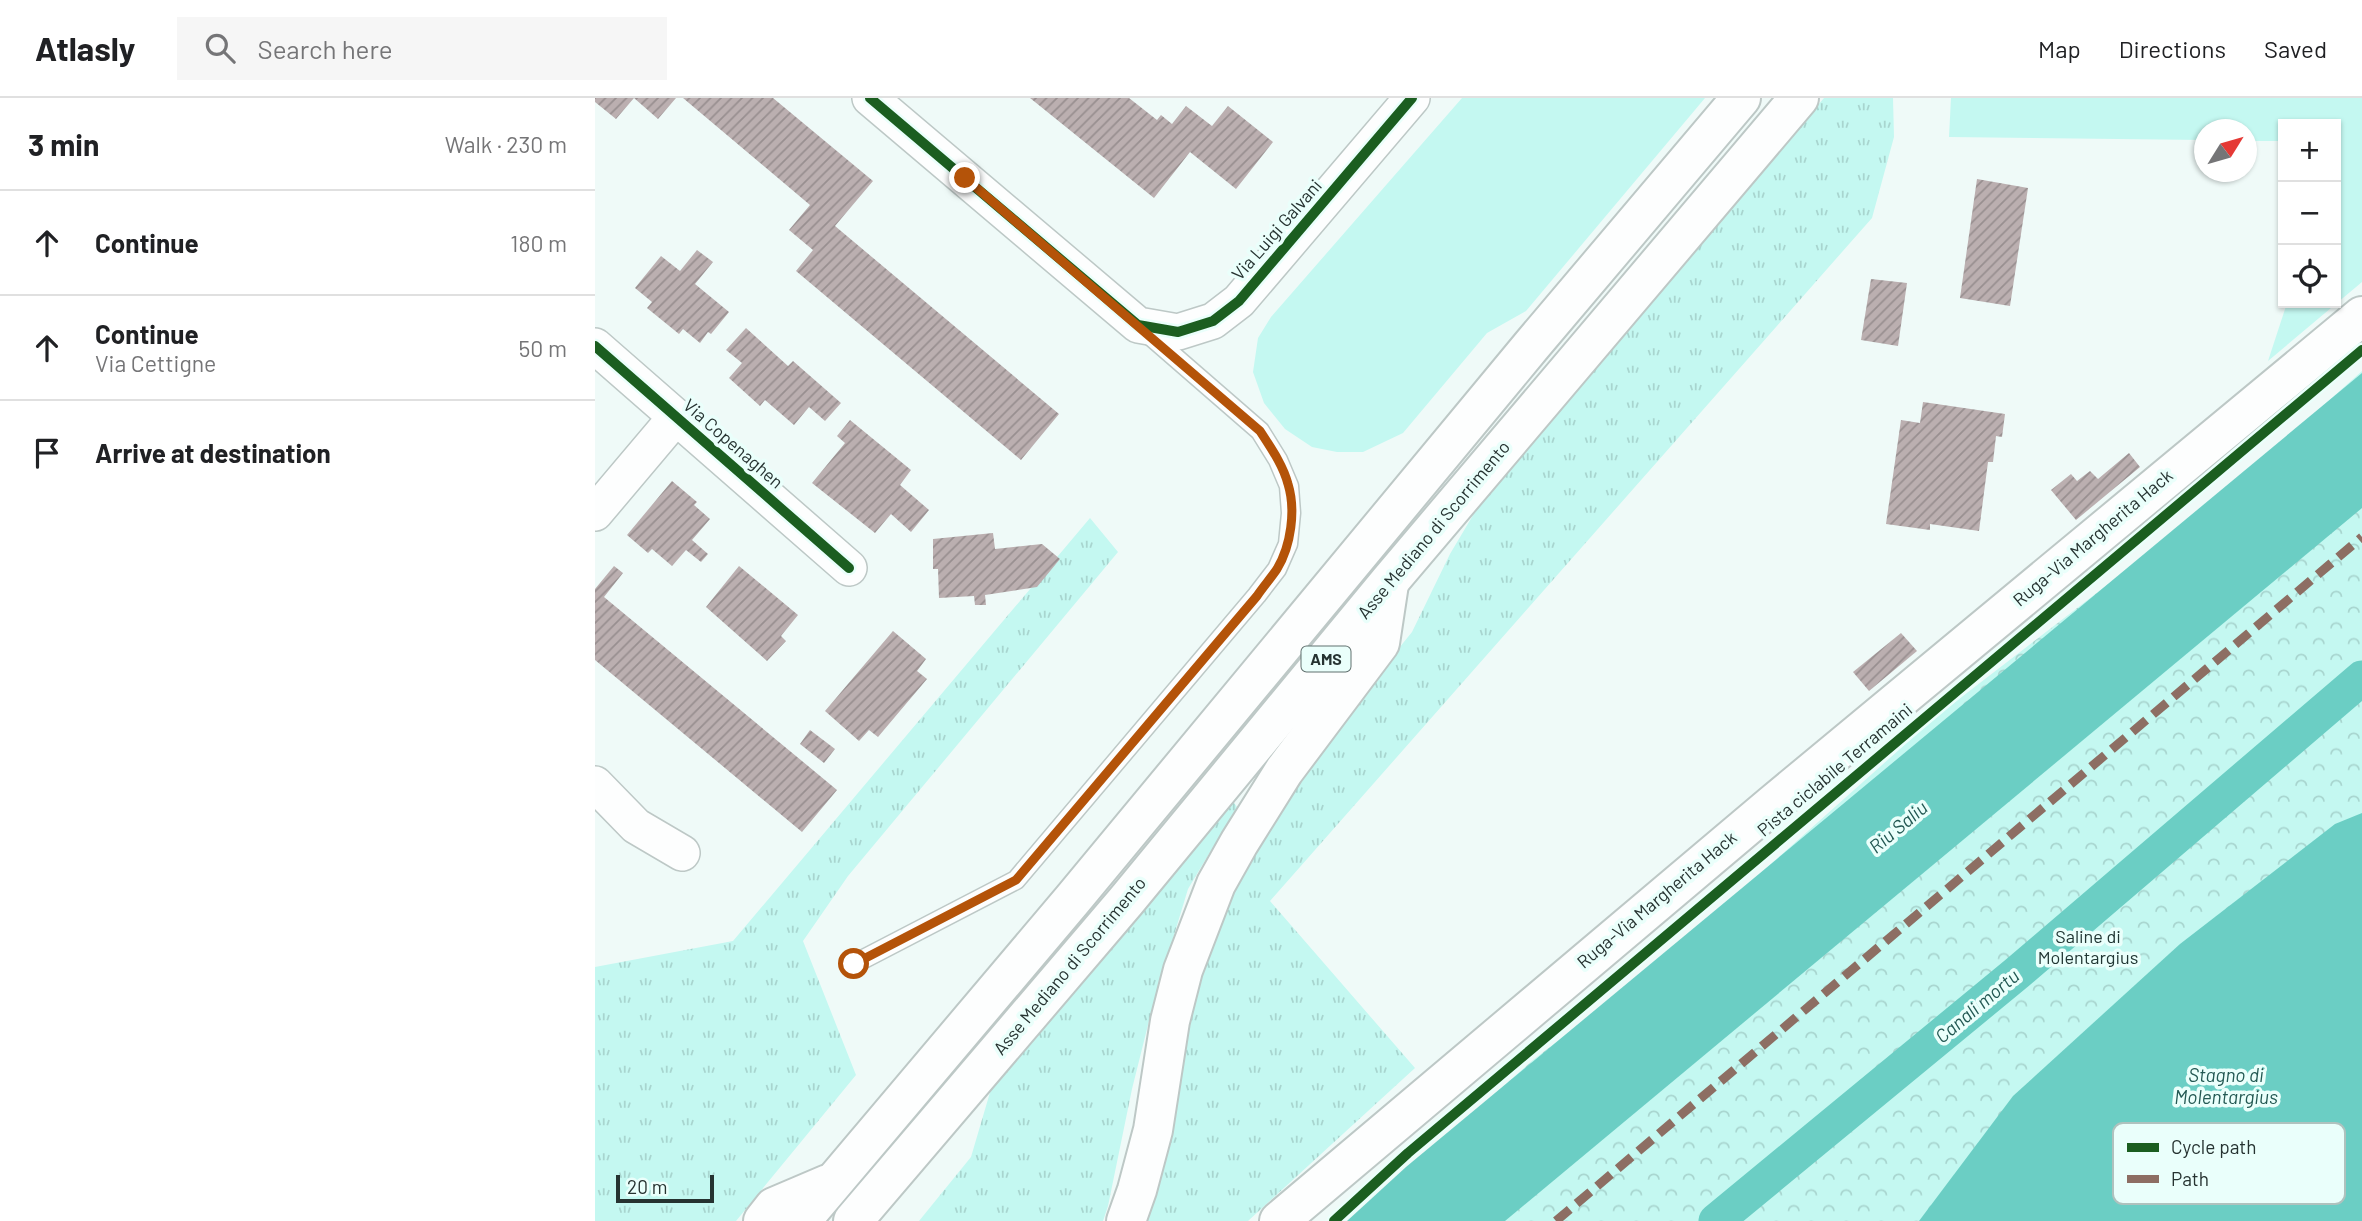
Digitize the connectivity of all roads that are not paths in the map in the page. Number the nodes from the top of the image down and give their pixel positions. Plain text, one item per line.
1 (870, 98) edge
2 (1412, 98) edge
3 (1741, 98) edge
4 (1799, 98) edge
5 (2362, 316) edge
6 (1138, 325) junction
7 (595, 346) edge
8 (677, 417) junction
9 (595, 513) edge
10 (849, 568) dead end
11 (1389, 582) junction
12 (595, 783) edge
13 (682, 853) dead end
14 (854, 964) dead end
15 (833, 1182) junction
16 (763, 1221) edge
17 (801, 1221) edge
18 (853, 1221) edge
19 (1126, 1221) edge
20 (1279, 1221) edge

1 - 6 street
2 - 6 street, Via Luigi Galvani
3 - 15 main road, AMS
4 - 11 main road, Asse Mediano di Scorrimento / AMS
5 - 20 main road, Ruga-Via Margherita Hack
6 - 14 lane
7 - 8 street, Via Copenaghen
8 - 9 street, Via Copenaghen
8 - 10 street, Via Copenaghen
11 - 18 main road, Asse Mediano di Scorrimento / AMS
11 - 19 main road
12 - 13 street
15 - 16 main road
15 - 17 main road, AMS

